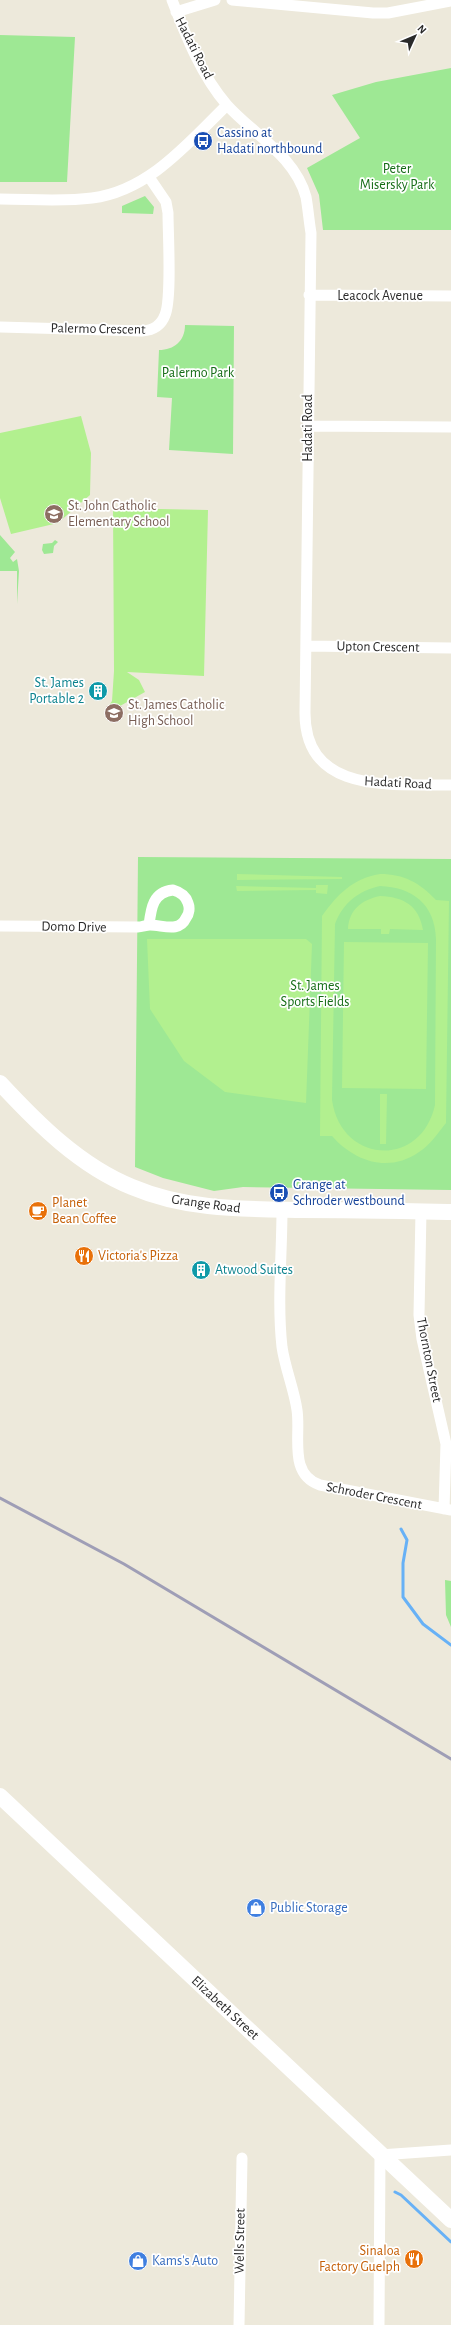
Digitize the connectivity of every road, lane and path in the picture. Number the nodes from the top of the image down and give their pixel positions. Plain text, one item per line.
1 (172, 0) edge
2 (215, 0) edge
3 (232, 0) edge
4 (451, 1) edge
5 (313, 4) edge
6 (176, 12) junction
7 (227, 105) junction
8 (149, 177) junction
9 (0, 199) edge
10 (309, 295) junction
11 (451, 296) edge
12 (0, 327) edge
13 (308, 426) junction
14 (451, 427) edge
15 (306, 646) junction
16 (451, 648) edge
17 (451, 785) edge
18 (149, 925) dead end
19 (0, 926) edge
20 (0, 1083) edge
21 (282, 1209) junction
22 (421, 1211) junction
23 (451, 1212) edge
24 (448, 1510) edge
25 (0, 1796) edge
26 (451, 2150) edge
27 (380, 2155) junction
28 (242, 2158) dead end
29 (451, 2220) edge
30 (239, 2325) edge
31 (379, 2325) edge

1 - 6 street, Hadati Road
2 - 6 street
3 - 5 street
4 - 5 street
6 - 7 street, Hadati Road
7 - 8 street
7 - 10 street, Hadati Road
8 - 9 street
8 - 12 street, Palermo Crescent
10 - 11 street, Leacock Avenue
10 - 13 street, Hadati Road
13 - 14 street
13 - 15 street, Hadati Road
15 - 16 street, Upton Crescent
15 - 17 street, Hadati Road
18 - 19 street, Domo Drive
20 - 21 street, Grange Road
21 - 22 street, Grange Road
21 - 24 street, Schroder Crescent
22 - 23 street, Grange Road
22 - 24 street, Thornton Street
25 - 27 street, Elizabeth Street
26 - 27 street
27 - 29 street, Elizabeth Street
27 - 31 street
28 - 30 street, Wells Street

